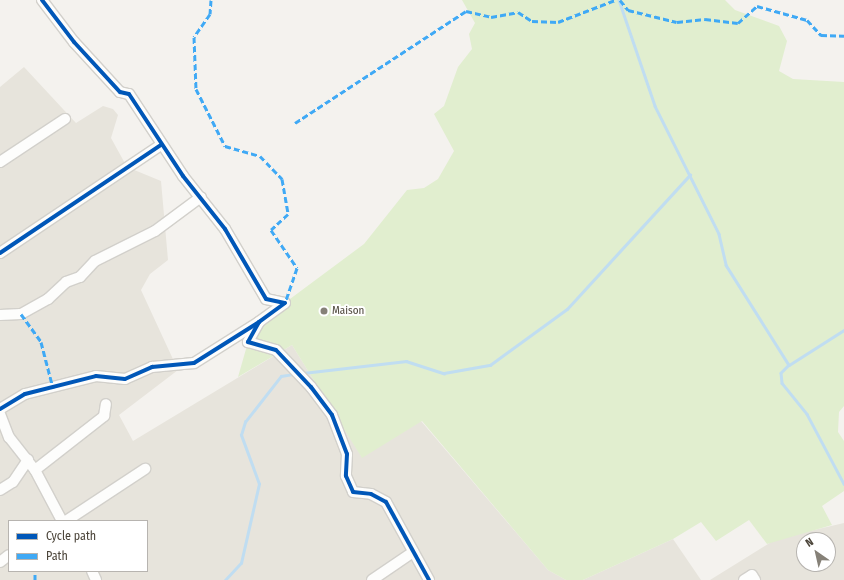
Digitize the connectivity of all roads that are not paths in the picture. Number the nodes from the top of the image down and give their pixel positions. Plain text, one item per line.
1 (42, 0) edge
2 (65, 119) dead end
3 (161, 144) junction
4 (0, 162) edge
5 (202, 197) junction
6 (0, 253) edge
7 (0, 315) edge
8 (259, 322) junction
9 (106, 404) dead end
10 (0, 409) edge
11 (0, 414) edge
12 (28, 460) junction
13 (145, 469) dead end
14 (35, 470) junction
15 (0, 490) edge
16 (61, 520) edge
17 (68, 520) edge
18 (413, 552) junction
19 (8, 556) edge
20 (0, 562) edge
21 (372, 580) edge
22 (429, 580) edge
23 (744, 580) edge
24 (755, 580) edge

1 - 3 street
2 - 4 street
3 - 5 street
3 - 6 street
5 - 7 street
5 - 8 street
8 - 10 street
8 - 18 street
9 - 14 street
11 - 12 street
12 - 14 street
12 - 15 street
13 - 17 street
14 - 16 street
18 - 21 street
18 - 22 street
19 - 20 street
23 - 24 street

